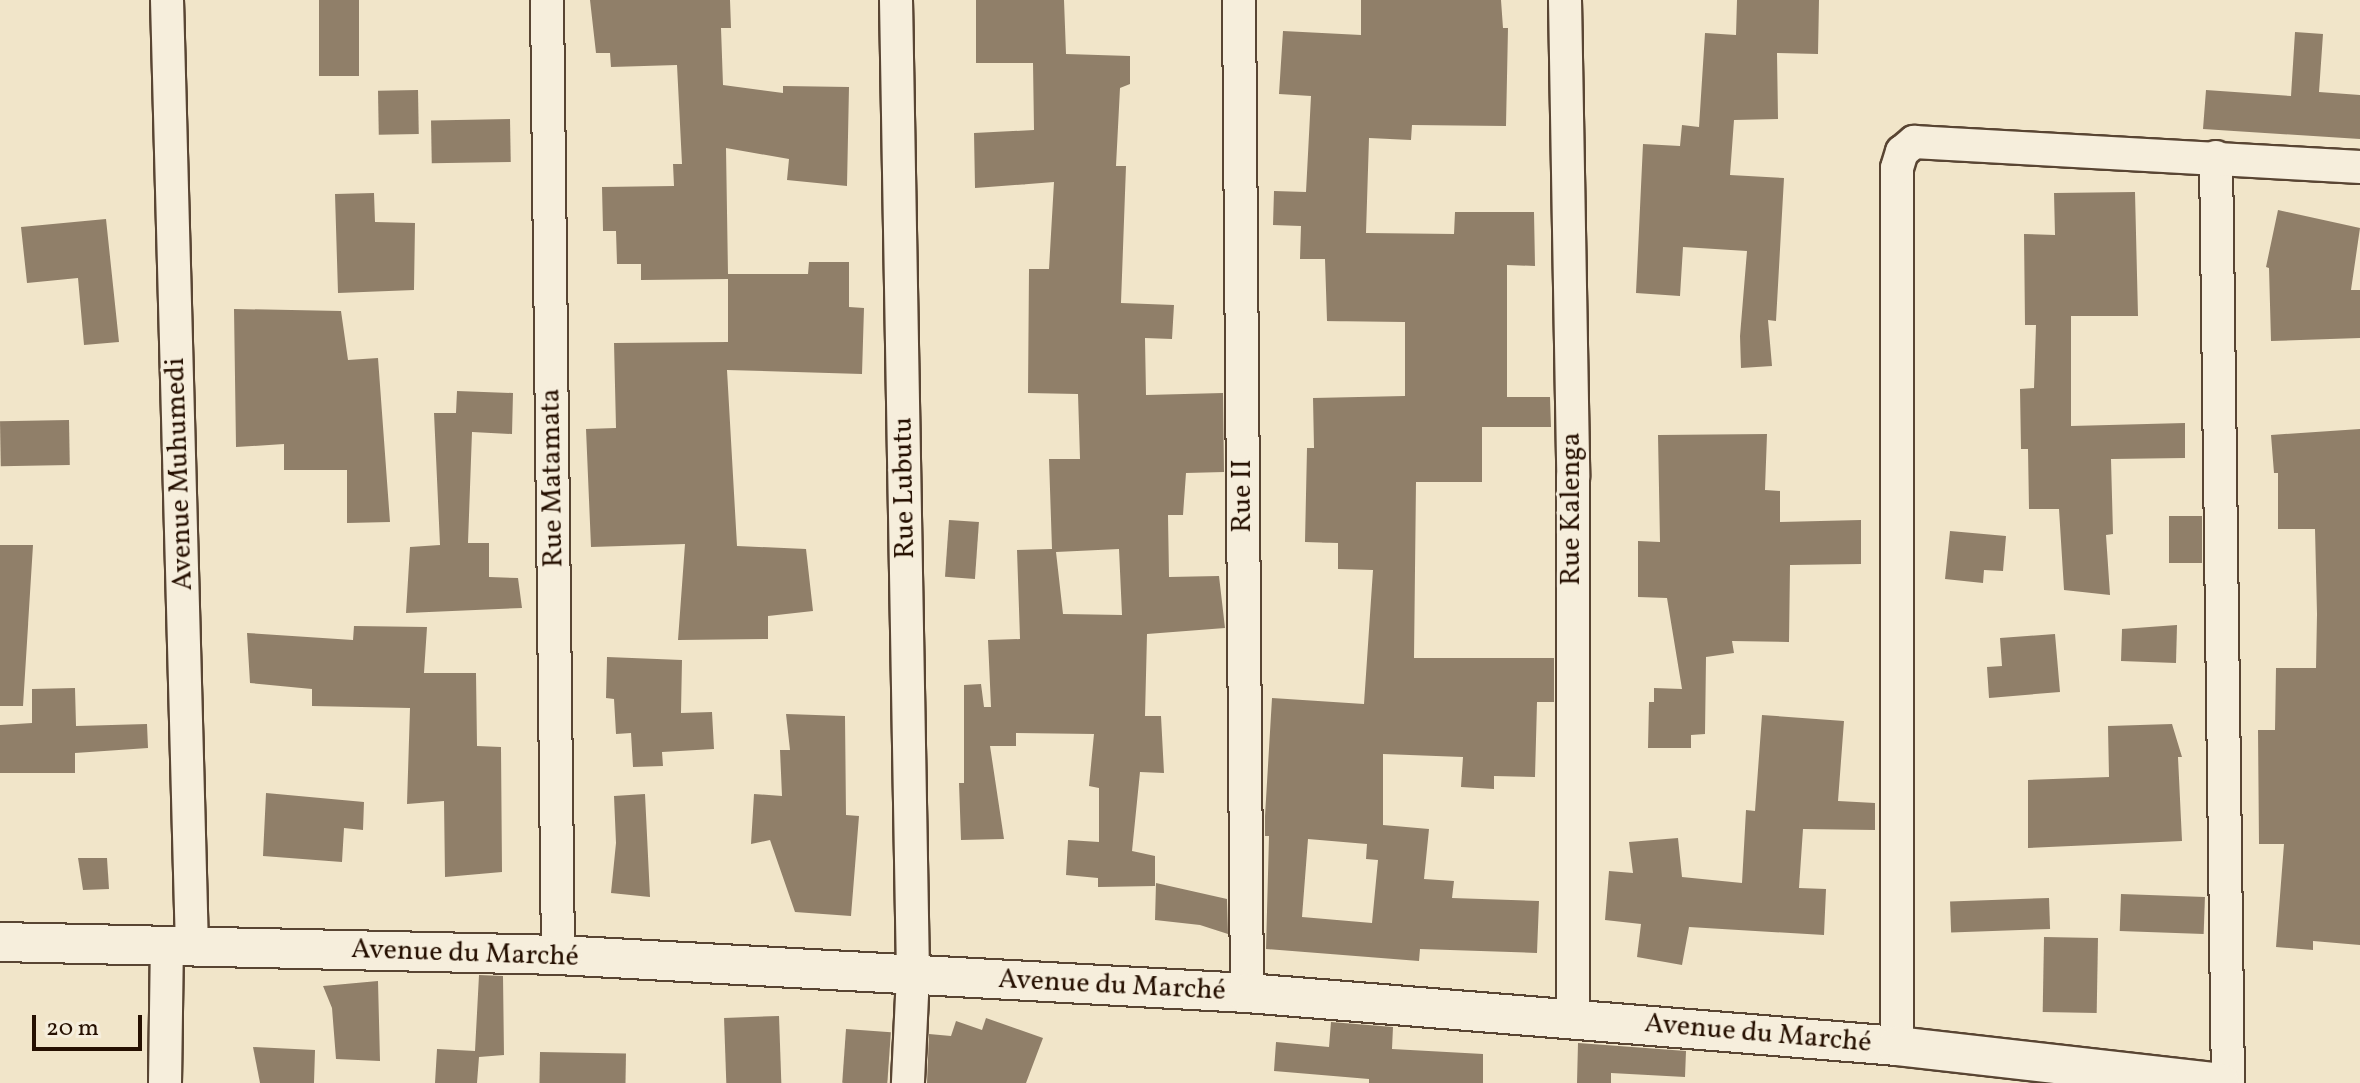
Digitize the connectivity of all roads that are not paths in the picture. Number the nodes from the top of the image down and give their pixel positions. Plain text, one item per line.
1 (167, 0) edge
2 (547, 0) edge
3 (896, 0) edge
4 (1239, 0) edge
5 (1565, 0) edge
6 (2216, 157) junction
7 (2360, 167) edge
8 (0, 942) edge
9 (180, 947) junction
10 (558, 955) junction
11 (913, 975) junction
12 (1247, 993) junction
13 (1573, 1018) junction
14 (1897, 1046) junction
15 (165, 1083) edge
16 (908, 1083) edge
17 (2220, 1083) edge
18 (2228, 1083) edge

1 - 9 street, Avenue Muhumedi
2 - 10 street, Rue Matamata
3 - 11 street, Rue Lubutu
4 - 12 street, Rue II
5 - 13 street, Rue Kalenga
6 - 7 street
6 - 14 street
6 - 18 street
8 - 9 street, Avenue du Marché
9 - 10 street, Avenue du Marché
9 - 15 street, Avenue Muhumedi
10 - 11 street, Avenue du Marché
11 - 12 street, Avenue du Marché
11 - 16 street, Rue Lubutu
12 - 13 street, Avenue du Marché
13 - 14 street, Avenue du Marché
14 - 17 street, Avenue du Marché

